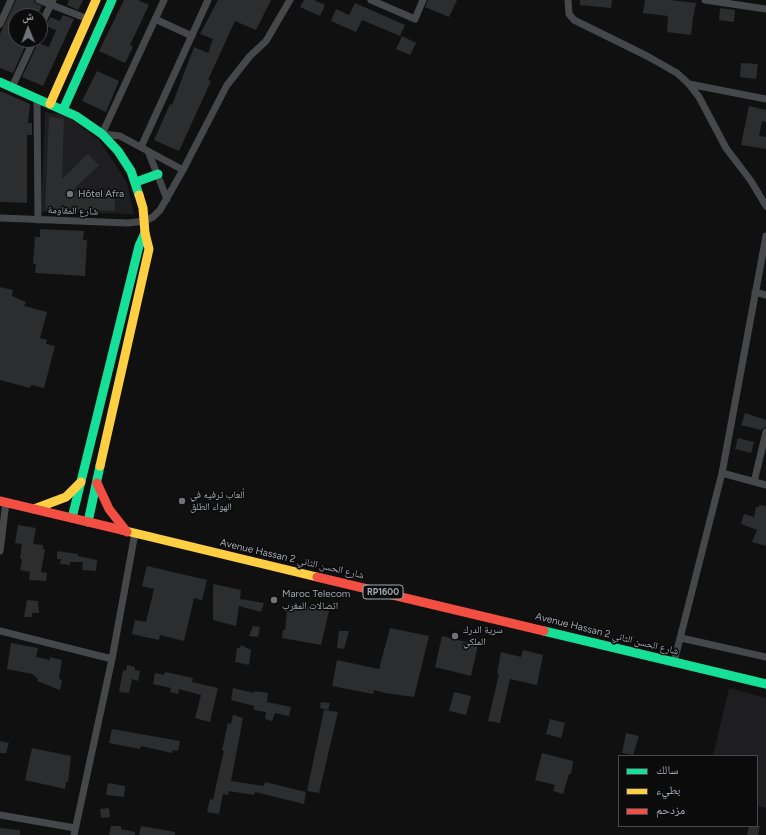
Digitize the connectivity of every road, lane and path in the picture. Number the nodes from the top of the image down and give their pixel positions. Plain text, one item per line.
1 (11, 0) edge
2 (40, 0) edge
3 (96, 0) edge
4 (112, 0) edge
5 (208, 0) edge
6 (290, 0) edge
7 (371, 0) edge
8 (423, 0) edge
9 (568, 0) edge
10 (705, 0) edge
11 (161, 1) edge
12 (52, 2) edge
13 (766, 9) edge
14 (88, 19) junction
15 (155, 19) junction
16 (0, 24) edge
17 (192, 36) junction
18 (30, 48) edge
19 (0, 82) edge
20 (689, 84) junction
21 (12, 88) junction
22 (37, 99) junction
23 (766, 99) edge
24 (50, 104) junction
25 (63, 110) junction
26 (102, 134) junction
27 (141, 147) junction
28 (148, 151) junction
29 (183, 170) junction
30 (158, 174) junction
31 (136, 182) junction
32 (167, 199) junction
33 (766, 206) edge
34 (0, 218) edge
35 (38, 220) junction
36 (145, 221) junction
37 (145, 233) junction
38 (766, 236) edge
39 (755, 292) junction
40 (766, 295) edge
41 (766, 432) edge
42 (722, 473) junction
43 (82, 481) junction
44 (754, 482) junction
45 (97, 483) junction
46 (766, 484) edge
47 (3, 502) edge
48 (34, 509) junction
49 (72, 518) junction
50 (88, 522) junction
51 (131, 532) junction
52 (0, 550) edge
53 (0, 632) edge
54 (681, 638) junction
55 (766, 657) edge
56 (112, 659) junction
57 (674, 662) junction
58 (766, 684) edge
59 (0, 814) edge
60 (74, 832) edge

1 - 16 street
2 - 12 street
3 - 14 main road
4 - 25 main road
5 - 17 street
6 - 29 street
7 - 8 street
9 - 20 street
10 - 13 street
11 - 15 street
12 - 14 street
14 - 24 main road
15 - 17 street
15 - 26 street
17 - 27 street
18 - 21 street
19 - 21 main road
20 - 23 street
20 - 33 street
21 - 22 main road
22 - 24 main road
22 - 35 street
24 - 25 main road
25 - 26 main road
26 - 27 street
26 - 31 main road
27 - 28 street
28 - 29 street
28 - 30 street
29 - 32 street
30 - 31 main road
30 - 32 street
31 - 36 main road
32 - 36 street
34 - 35 street, شارع المقاومة
35 - 36 street, شارع المقاومة
36 - 37 main road
37 - 43 main road
37 - 45 main road
38 - 39 street
39 - 40 street
39 - 42 street
41 - 44 street
42 - 44 street
42 - 54 street
43 - 48 main road
43 - 49 main road
44 - 46 street
45 - 50 main road
45 - 51 main road
47 - 48 main road, Avenue Hassan 2 شارع الحسن الثاني / RP1600
47 - 52 street
48 - 49 main road, Avenue Hassan 2 شارع الحسن الثاني / RP1600
49 - 50 main road, Avenue Hassan 2 شارع الحسن الثاني / RP1600
50 - 51 main road, Avenue Hassan 2 شارع الحسن الثاني / RP1600
51 - 56 street
51 - 57 main road, Avenue Hassan 2 شارع الحسن الثاني / RP1600
53 - 56 street
54 - 55 street
54 - 57 street
56 - 60 street
57 - 58 main road, Avenue Hassan 2 شارع الحسن الثاني / RP1600
59 - 60 street

